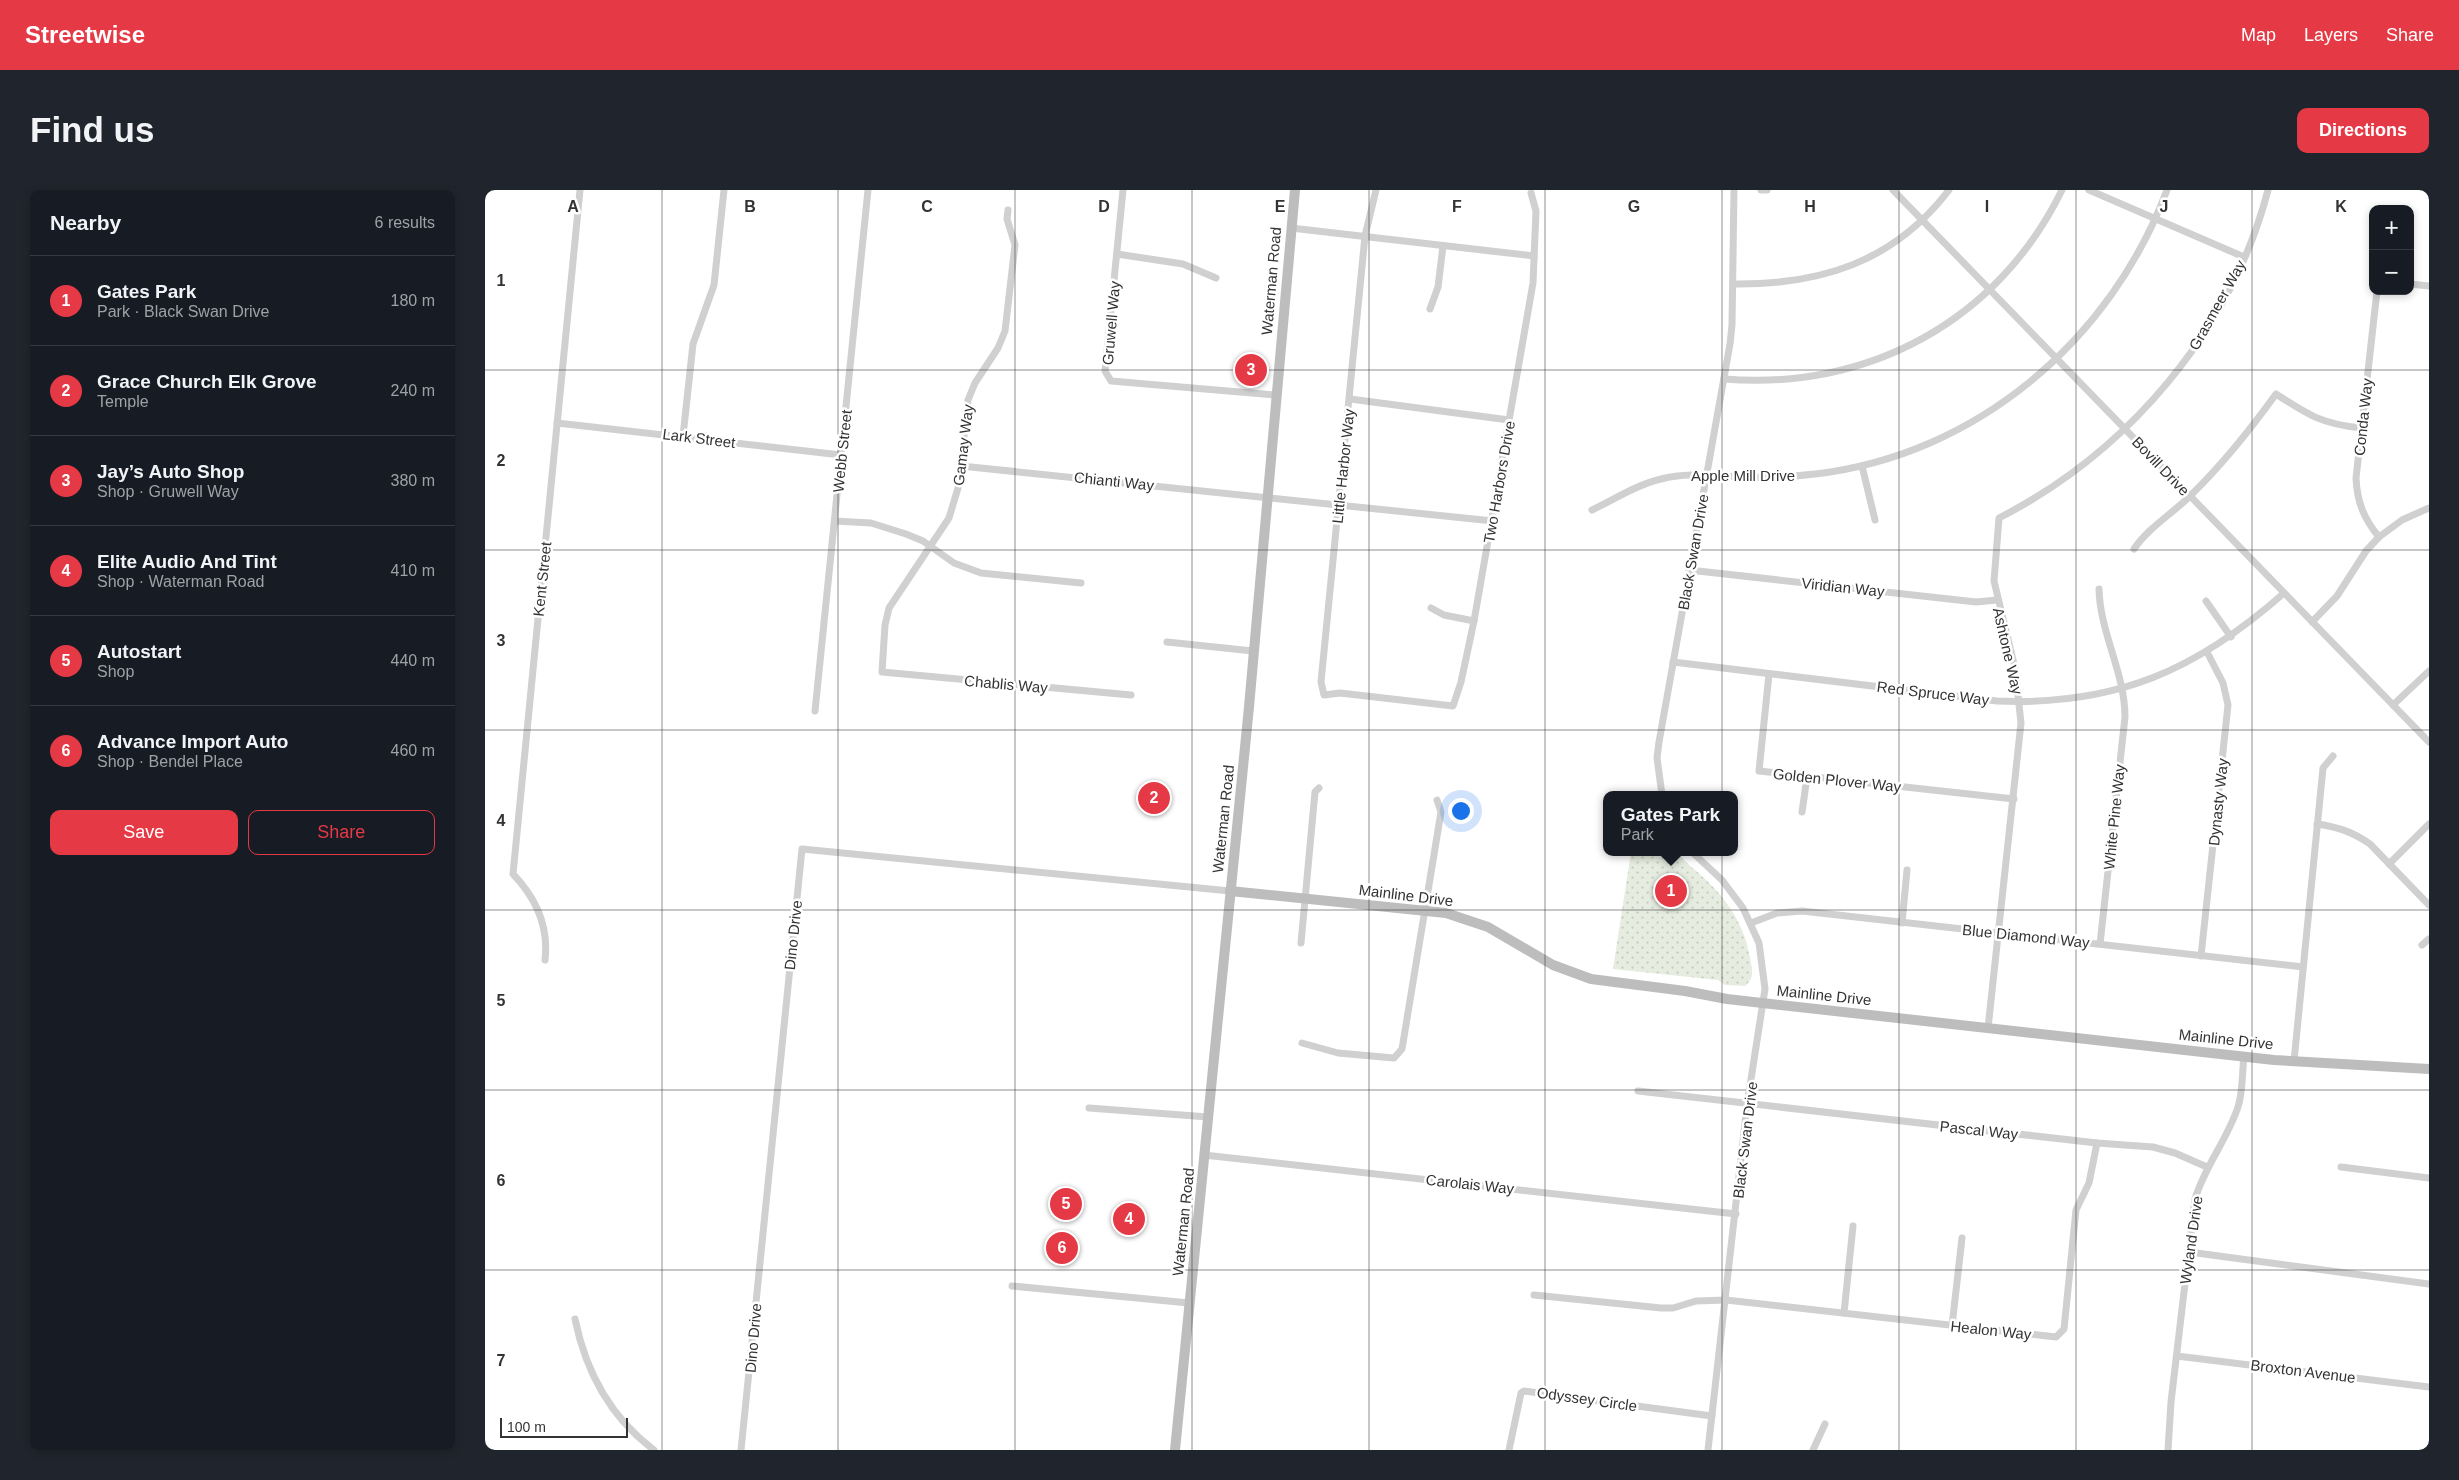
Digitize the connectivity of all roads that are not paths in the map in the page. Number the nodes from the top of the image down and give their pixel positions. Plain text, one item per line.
1 (580, 190) edge
2 (724, 190) edge
3 (868, 190) edge
4 (1123, 190) edge
5 (1295, 190) edge
6 (1376, 190) edge
7 (1734, 190) edge
8 (1761, 190) edge
9 (1767, 190) edge
10 (1893, 190) edge
11 (1949, 190) edge
12 (2062, 190) edge
13 (2089, 190) edge
14 (2167, 190) edge
15 (2268, 190) edge
16 (1531, 193) dead end
17 (1008, 210) dead end
18 (2155, 219) junction
19 (1922, 220) junction
20 (1291, 228) junction
21 (1365, 236) junction
22 (1443, 246) junction
23 (1117, 254) junction
24 (1534, 256) junction
25 (2244, 257) junction
26 (1216, 278) dead end
27 (1733, 284) junction
28 (2414, 284) edge
29 (2429, 286) edge
30 (1990, 290) junction
31 (2377, 295) edge
32 (1430, 309) dead end
33 (2057, 360) junction
34 (1724, 379) junction
35 (1275, 395) junction
36 (1350, 400) junction
37 (1509, 420) junction
38 (557, 423) junction
39 (2361, 428) junction
40 (2125, 429) junction
41 (683, 436) junction
42 (841, 455) junction
43 (961, 466) junction
44 (1862, 466) junction
45 (1707, 474) junction
46 (1267, 496) junction
47 (2190, 496) junction
48 (1338, 504) junction
49 (2429, 508) edge
50 (1592, 510) dead end
51 (1875, 520) dead end
52 (835, 521) junction
53 (1493, 521) junction
54 (2379, 537) junction
55 (930, 547) junction
56 (2134, 549) dead end
57 (1689, 570) junction
58 (1081, 583) dead end
59 (2099, 589) dead end
60 (2285, 593) junction
61 (1997, 600) junction
62 (2206, 601) dead end
63 (1431, 608) dead end
64 (1474, 621) junction
65 (2312, 622) junction
66 (2231, 637) junction
67 (1167, 642) dead end
68 (1253, 651) junction
69 (2207, 652) junction
70 (1673, 662) junction
71 (2429, 671) edge
72 (882, 672) joint
73 (1769, 674) junction
74 (2122, 689) junction
75 (1131, 695) dead end
76 (2020, 702) junction
77 (2393, 705) junction
78 (1453, 706) joint
79 (815, 711) dead end
80 (2429, 742) edge
81 (2333, 756) dead end
82 (1807, 777) junction
83 (1319, 788) dead end
84 (1661, 791) edge
85 (1437, 800) dead end
86 (2014, 800) junction
87 (1803, 812) dead end
88 (2317, 824) junction
89 (2429, 824) edge
90 (1696, 856) edge
91 (2389, 864) junction
92 (1907, 870) dead end
93 (1230, 891) junction
94 (1304, 898) junction
95 (2429, 906) edge
96 (1425, 910) junction
97 (1902, 922) junction
98 (1751, 923) junction
99 (1999, 933) junction
100 (2429, 939) edge
101 (1301, 944) dead end
102 (2100, 944) junction
103 (2422, 945) dead end
104 (2201, 956) junction
105 (545, 960) dead end
106 (2303, 967) junction
107 (1765, 1004) junction
108 (1988, 1028) junction
109 (1301, 1043) dead end
110 (2243, 1056) junction
111 (2294, 1061) junction
112 (2429, 1069) edge
113 (1638, 1091) dead end
114 (1747, 1105) junction
115 (1089, 1108) dead end
116 (1208, 1116) junction
117 (2097, 1143) junction
118 (1204, 1155) junction
119 (2207, 1167) junction
120 (2341, 1167) dead end
121 (2429, 1178) edge
122 (1736, 1214) junction
123 (1853, 1226) dead end
124 (1962, 1238) dead end
125 (2189, 1252) junction
126 (2429, 1284) edge
127 (1012, 1286) dead end
128 (1533, 1295) dead end
129 (1726, 1300) junction
130 (1189, 1303) junction
131 (1844, 1313) junction
132 (575, 1319) dead end
133 (1952, 1326) junction
134 (2177, 1356) junction
135 (2429, 1387) edge
136 (1712, 1416) junction
137 (1825, 1424) dead end
138 (654, 1450) edge
139 (741, 1450) edge
140 (1175, 1450) edge
141 (1509, 1450) edge
142 (1708, 1450) edge
143 (1813, 1450) edge
144 (2168, 1450) edge

1 - 38 street, Kent Street
2 - 41 street
3 - 42 street, Webb Street
4 - 23 street, Gruwell Way
5 - 20 main road, Waterman Road
6 - 21 street, Little Harbor Way
7 - 27 street, Black Swan Drive
8 - 9 street
10 - 19 street, Bovill Drive
11 - 19 street
12 - 30 street
13 - 18 street
14 - 18 street, Apple Mill Drive
15 - 25 street, Grasmeer Way
16 - 24 street, Two Harbors Drive
17 - 43 street, Gamay Way
18 - 25 street
18 - 33 street, Apple Mill Drive
19 - 27 street
19 - 30 street, Bovill Drive
20 - 21 street
20 - 35 main road, Waterman Road
21 - 22 street
21 - 36 street, Little Harbor Way
22 - 24 street
22 - 32 street
23 - 26 street
23 - 35 street, Gruwell Way
24 - 37 street, Two Harbors Drive
25 - 40 street, Grasmeer Way
27 - 34 street, Black Swan Drive
28 - 29 street
30 - 33 street, Bovill Drive
30 - 34 street
31 - 39 street, Conda Way
33 - 40 street, Bovill Drive
33 - 44 street, Apple Mill Drive
34 - 45 street, Black Swan Drive
35 - 46 main road, Waterman Road
36 - 37 street
36 - 48 street, Little Harbor Way
37 - 53 street, Two Harbors Drive
38 - 41 street, Lark Street
38 - 105 street, Kent Street
39 - 47 street
39 - 54 street, Conda Way
40 - 47 street, Bovill Drive
40 - 61 street, Ashtone Way
41 - 42 street, Lark Street
42 - 52 street, Webb Street
43 - 46 street, Chianti Way
43 - 55 street, Gamay Way
44 - 45 street, Apple Mill Drive
44 - 51 street
45 - 50 street, Apple Mill Drive
45 - 57 street, Black Swan Drive
46 - 48 street, Chianti Way
46 - 68 main road, Waterman Road
47 - 56 street
47 - 60 street, Bovill Drive
48 - 53 street, Chianti Way
48 - 78 street, Little Harbor Way
49 - 54 street
52 - 55 street
52 - 79 street, Webb Street
53 - 64 street, Two Harbors Drive
54 - 65 street
55 - 58 street
55 - 72 street, Gamay Way
57 - 61 street, Viridian Way
57 - 70 street, Black Swan Drive
59 - 74 street, White Pine Way
60 - 65 street, Bovill Drive
60 - 66 street, Red Spruce Way
61 - 76 street, Ashtone Way
62 - 66 street
63 - 64 street
64 - 78 street, Two Harbors Drive
65 - 77 street, Bovill Drive
66 - 69 street, Red Spruce Way
67 - 68 street
68 - 93 main road, Waterman Road
69 - 74 street, Red Spruce Way
69 - 104 street, Dynasty Way
70 - 73 street, Red Spruce Way
70 - 84 street, Black Swan Drive
71 - 77 street
72 - 75 street, Chablis Way
73 - 76 street, Red Spruce Way
73 - 82 street, Golden Plover Way
74 - 76 street, Red Spruce Way
74 - 102 street, White Pine Way
76 - 86 street, Ashtone Way
77 - 80 street, Bovill Drive
81 - 88 street
82 - 86 street, Golden Plover Way
82 - 87 street
83 - 94 street
85 - 96 street
86 - 99 street, Ashtone Way
88 - 91 street
88 - 106 street
89 - 91 street
90 - 98 street, Black Swan Drive
91 - 95 street
92 - 97 street
93 - 94 main road, Mainline Drive
93 - 116 main road, Waterman Road
93 - 139 street, Dino Drive
94 - 96 main road, Mainline Drive
94 - 101 street
96 - 107 main road, Mainline Drive
96 - 109 street
97 - 98 street, Blue Diamond Way
97 - 99 street, Blue Diamond Way
98 - 107 street, Black Swan Drive
99 - 102 street, Blue Diamond Way
99 - 108 street, Ashtone Way
100 - 103 street
102 - 104 street, Blue Diamond Way
104 - 106 street, Blue Diamond Way
106 - 111 street
107 - 108 main road, Mainline Drive
107 - 114 street, Black Swan Drive
108 - 110 main road, Mainline Drive
110 - 111 main road, Mainline Drive
110 - 119 street, Wyland Drive
111 - 112 main road, Mainline Drive
113 - 114 street, Pascal Way
114 - 117 street, Pascal Way
114 - 122 street, Black Swan Drive
115 - 116 street
116 - 118 main road, Waterman Road
117 - 119 street, Pascal Way
117 - 133 street, Healon Way
118 - 122 street, Carolais Way
118 - 130 main road, Waterman Road
119 - 125 street, Wyland Drive
120 - 121 street
122 - 129 street, Black Swan Drive
123 - 131 street
124 - 133 street
125 - 126 street
125 - 134 street, Wyland Drive
127 - 130 street
128 - 129 street, Healon Way
129 - 131 street, Healon Way
129 - 136 street, Black Swan Drive
130 - 140 main road, Waterman Road
131 - 133 street, Healon Way
132 - 138 street
134 - 135 street, Broxton Avenue
134 - 144 street, Wyland Drive
136 - 141 street, Odyssey Circle
136 - 142 street, Black Swan Drive
137 - 143 street

